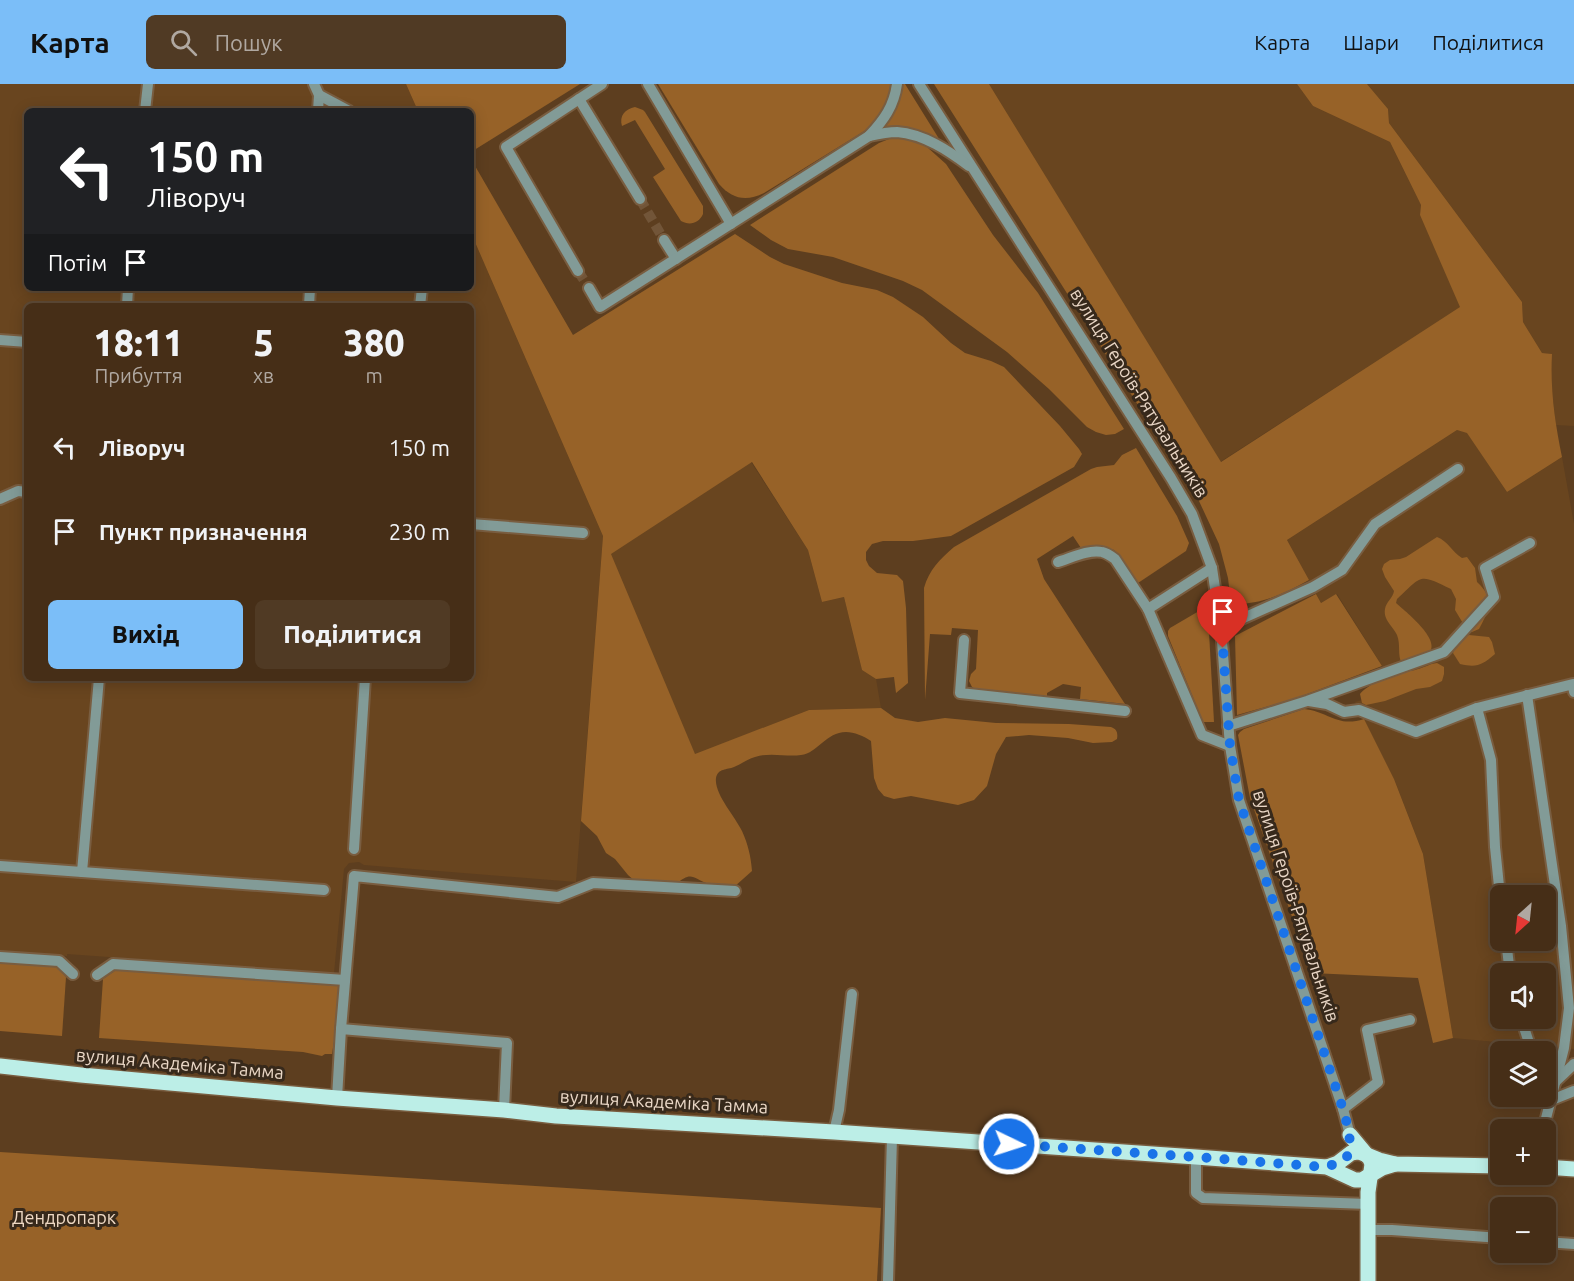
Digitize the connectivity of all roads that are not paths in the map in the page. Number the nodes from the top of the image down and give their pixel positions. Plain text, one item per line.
1 (148, 84) edge
2 (602, 84) edge
3 (648, 84) edge
4 (897, 84) edge
5 (919, 84) edge
6 (316, 89) edge
7 (579, 99) junction
8 (145, 108) edge
9 (318, 108) edge
10 (344, 108) edge
11 (869, 136) junction
12 (974, 170) junction
13 (640, 199) tunnel mouth
14 (732, 224) junction
15 (664, 240) tunnel mouth
16 (676, 259) junction
17 (578, 271) tunnel mouth
18 (589, 288) tunnel mouth
19 (0, 340) edge
20 (24, 342) edge
21 (1458, 469) dead end
22 (24, 492) edge
23 (0, 499) edge
24 (474, 524) edge
25 (583, 533) dead end
26 (1530, 543) dead end
27 (1058, 562) dead end
28 (1212, 568) junction
29 (1148, 609) junction
30 (1221, 628) junction
31 (963, 640) dead end
32 (99, 681) edge
33 (365, 681) edge
34 (1574, 692) edge
35 (1527, 695) junction
36 (1307, 701) junction
37 (1477, 708) junction
38 (1125, 711) dead end
39 (1228, 726) junction
40 (1230, 746) junction
41 (354, 849) dead end
42 (0, 866) edge
43 (82, 872) junction
44 (1499, 885) edge
45 (324, 890) dead end
46 (735, 891) dead end
47 (0, 957) edge
48 (73, 974) dead end
49 (97, 975) dead end
50 (345, 980) junction
51 (852, 994) dead end
52 (1410, 1020) dead end
53 (340, 1029) junction
54 (1574, 1064) edge
55 (0, 1066) edge
56 (1556, 1075) edge
57 (1556, 1080) edge
58 (1574, 1091) edge
59 (1556, 1094) edge
60 (336, 1098) junction
61 (1343, 1109) junction
62 (504, 1110) junction
63 (834, 1132) junction
64 (1350, 1135) junction
65 (892, 1137) junction
66 (1367, 1155) junction
67 (1196, 1157) junction
68 (1347, 1157) junction
69 (1395, 1164) junction
70 (1490, 1166) edge
71 (1327, 1167) junction
72 (1556, 1168) edge
73 (1574, 1169) edge
74 (1370, 1174) junction
75 (1350, 1178) junction
76 (1368, 1198) junction
77 (1368, 1230) junction
78 (1490, 1237) edge
79 (1556, 1243) edge
80 (1574, 1244) edge
81 (888, 1281) edge
82 (1368, 1281) edge

1 - 8 street
2 - 7 street
3 - 14 street
4 - 11 street
5 - 12 street, вулиця Героїв-Рятувальників
6 - 9 street
6 - 10 street
7 - 13 street
7 - 17 street
11 - 12 street
11 - 14 street
12 - 28 street, вулиця Героїв-Рятувальників
14 - 16 street
15 - 16 street
16 - 18 street
19 - 20 street
21 - 30 street
22 - 23 street
24 - 25 street
26 - 36 street
27 - 29 street
28 - 29 street
28 - 30 street, вулиця Героїв-Рятувальників
29 - 40 street
30 - 39 street, вулиця Героїв-Рятувальників
31 - 38 street
32 - 43 street
33 - 41 street
34 - 35 street
35 - 37 street
35 - 56 street
36 - 37 street
36 - 39 street
37 - 44 street
39 - 40 street, вулиця Героїв-Рятувальників
40 - 61 street, вулиця Героїв-Рятувальників
42 - 43 street
43 - 45 street
46 - 50 street
47 - 48 street
49 - 50 street
50 - 53 street
51 - 63 street
52 - 61 street
53 - 60 street
53 - 62 street
54 - 57 street
55 - 60 main road, вулиця Академіка Тамма
58 - 59 street
60 - 62 main road, вулиця Академіка Тамма
61 - 64 street, вулиця Героїв-Рятувальників
62 - 63 main road, вулиця Академіка Тамма
63 - 65 main road, вулиця Академіка Тамма
64 - 66 main road, вулиця Героїв-Рятувальників
64 - 68 main road, вулиця Героїв-Рятувальників
65 - 67 main road, вулиця Академіка Тамма
65 - 81 street
66 - 68 main road
66 - 69 main road
66 - 74 main road
67 - 71 main road, вулиця Академіка Тамма
67 - 76 street
68 - 71 main road
68 - 75 main road, вулиця Героїв-Рятувальників
69 - 70 main road
69 - 74 main road
71 - 75 main road, вулиця Академіка Тамма
72 - 73 main road
74 - 75 main road
74 - 76 main road
75 - 76 main road
76 - 77 main road
77 - 78 street
77 - 82 main road
79 - 80 street

